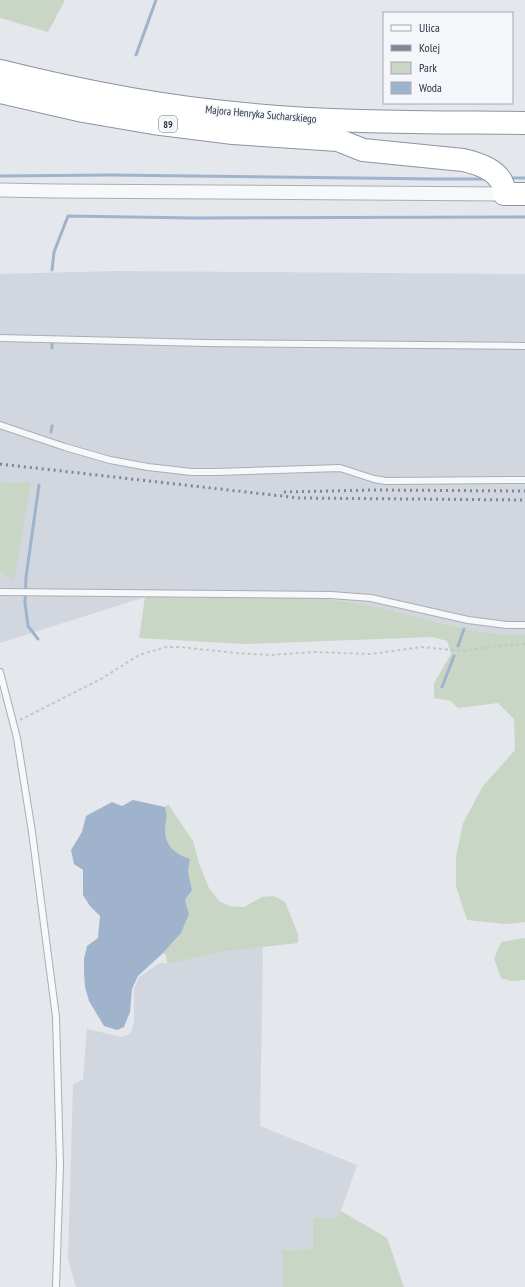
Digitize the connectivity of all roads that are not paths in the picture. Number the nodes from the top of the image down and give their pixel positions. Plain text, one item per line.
1 (0, 71) edge
2 (0, 92) edge
3 (525, 123) edge
4 (0, 190) edge
5 (504, 194) junction
6 (525, 194) edge
7 (0, 338) edge
8 (525, 346) edge
9 (0, 425) edge
10 (525, 480) edge
11 (0, 592) edge
12 (525, 625) edge
13 (0, 672) edge
14 (56, 1287) edge

1 - 3 highway, Majora Henryka Sucharskiego / 89
2 - 5 highway, Majora Henryka Sucharskiego / 89
4 - 5 street
5 - 6 highway
7 - 8 lane
9 - 10 lane
11 - 12 lane
13 - 14 lane

